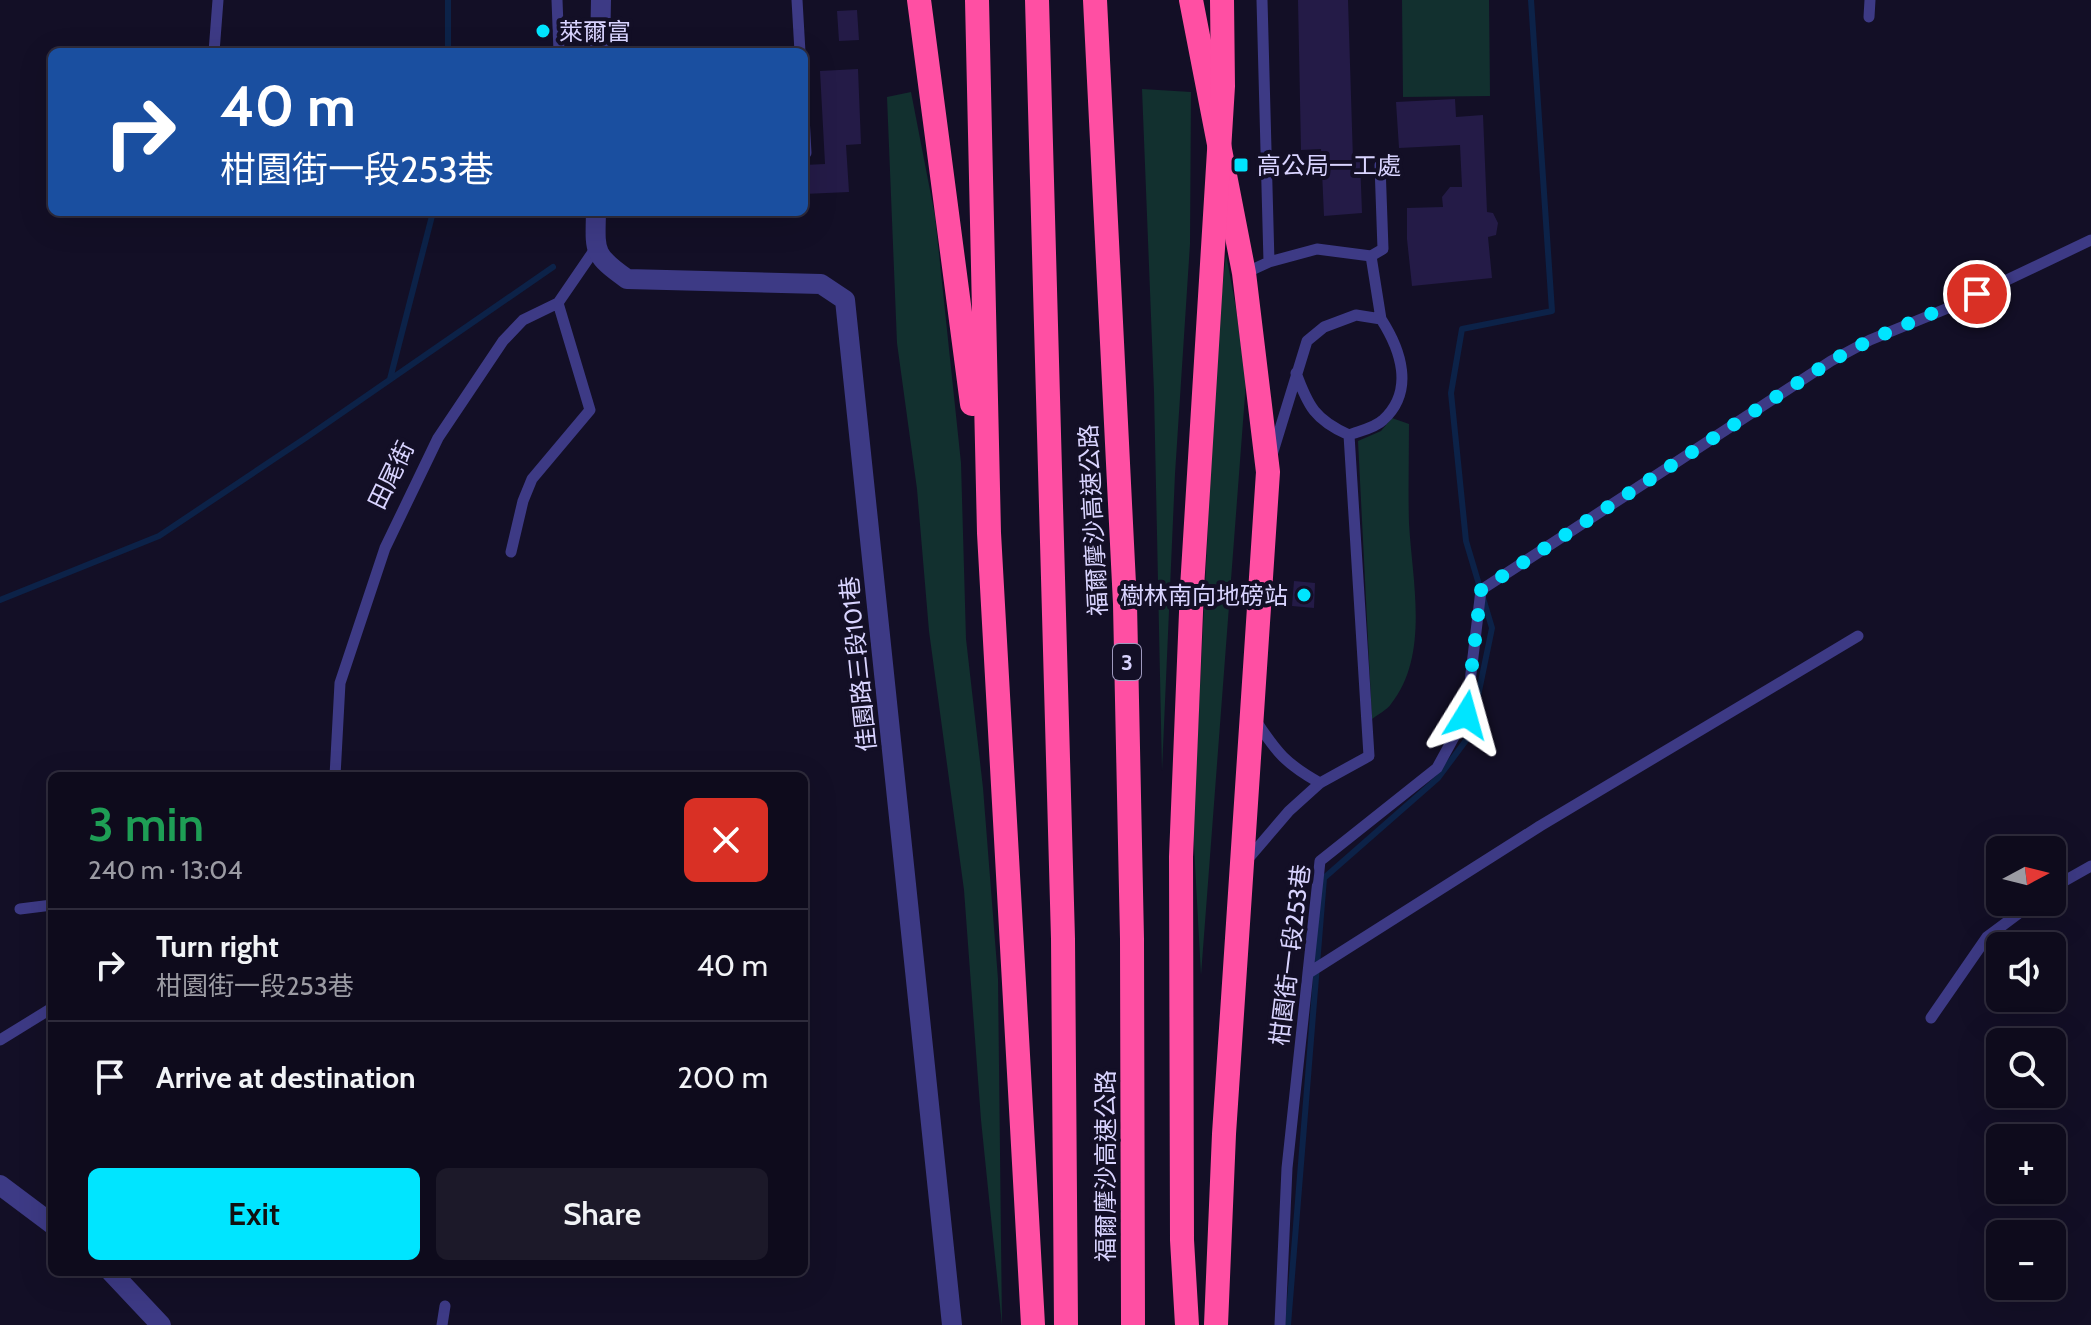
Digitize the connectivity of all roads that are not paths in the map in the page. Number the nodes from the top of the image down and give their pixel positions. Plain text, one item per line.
1 (218, 0) edge
2 (557, 0) edge
3 (601, 0) edge
4 (797, 0) edge
5 (919, 0) edge
6 (977, 0) edge
7 (1037, 0) edge
8 (1095, 0) edge
9 (1192, 0) edge
10 (1222, 0) edge
11 (1262, 0) edge
12 (1870, 0) edge
13 (1869, 17) dead end
14 (214, 48) edge
15 (559, 48) edge
16 (600, 48) edge
17 (800, 48) edge
18 (1380, 165) dead end
19 (596, 216) edge
20 (2091, 240) edge
21 (595, 249) junction
22 (1371, 256) junction
23 (1269, 262) junction
24 (1244, 273) junction
25 (558, 303) junction
26 (1381, 319) junction
27 (1296, 373) junction
28 (1349, 435) junction
29 (1268, 472) junction
30 (989, 533) junction
31 (511, 552) dead end
32 (1858, 636) dead end
33 (1252, 716) junction
34 (335, 772) edge
35 (1320, 783) junction
36 (2091, 866) edge
37 (1241, 867) junction
38 (2066, 880) edge
39 (48, 906) edge
40 (20, 909) dead end
41 (2015, 916) edge
42 (1310, 972) junction
43 (48, 1010) edge
44 (1931, 1018) dead end
45 (0, 1040) edge
46 (0, 1185) edge
47 (48, 1221) edge
48 (115, 1276) edge
49 (445, 1306) dead end
50 (161, 1325) edge
51 (442, 1325) edge
52 (952, 1325) edge
53 (1033, 1325) edge
54 (1066, 1325) edge
55 (1133, 1325) edge
56 (1187, 1325) edge
57 (1216, 1325) edge
58 (1280, 1325) edge

1 - 14 lane
2 - 15 lane
3 - 16 street
4 - 17 lane
5 - 30 highway
6 - 30 highway
7 - 54 highway, 福爾摩沙高速公路
8 - 55 highway, 福爾摩沙高速公路 / 3
9 - 24 highway
10 - 56 highway, bridge
11 - 23 lane
12 - 13 lane
18 - 22 lane
19 - 21 street
20 - 42 lane, 柑園街一段253巷
21 - 25 lane, 田尾街
21 - 52 street, 佳園路三段101巷
22 - 23 lane
22 - 26 lane
23 - 24 lane
24 - 29 highway
25 - 31 lane
25 - 34 lane, 田尾街
26 - 27 lane
26 - 28 lane
27 - 28 lane
27 - 29 lane
28 - 35 lane
29 - 33 highway
30 - 53 highway
32 - 42 lane
33 - 35 lane
33 - 37 highway
35 - 37 lane
36 - 38 lane
37 - 57 highway
39 - 40 lane
41 - 44 lane
42 - 58 lane, 柑園街一段253巷
43 - 45 lane
46 - 47 street
48 - 50 street
49 - 51 lane

